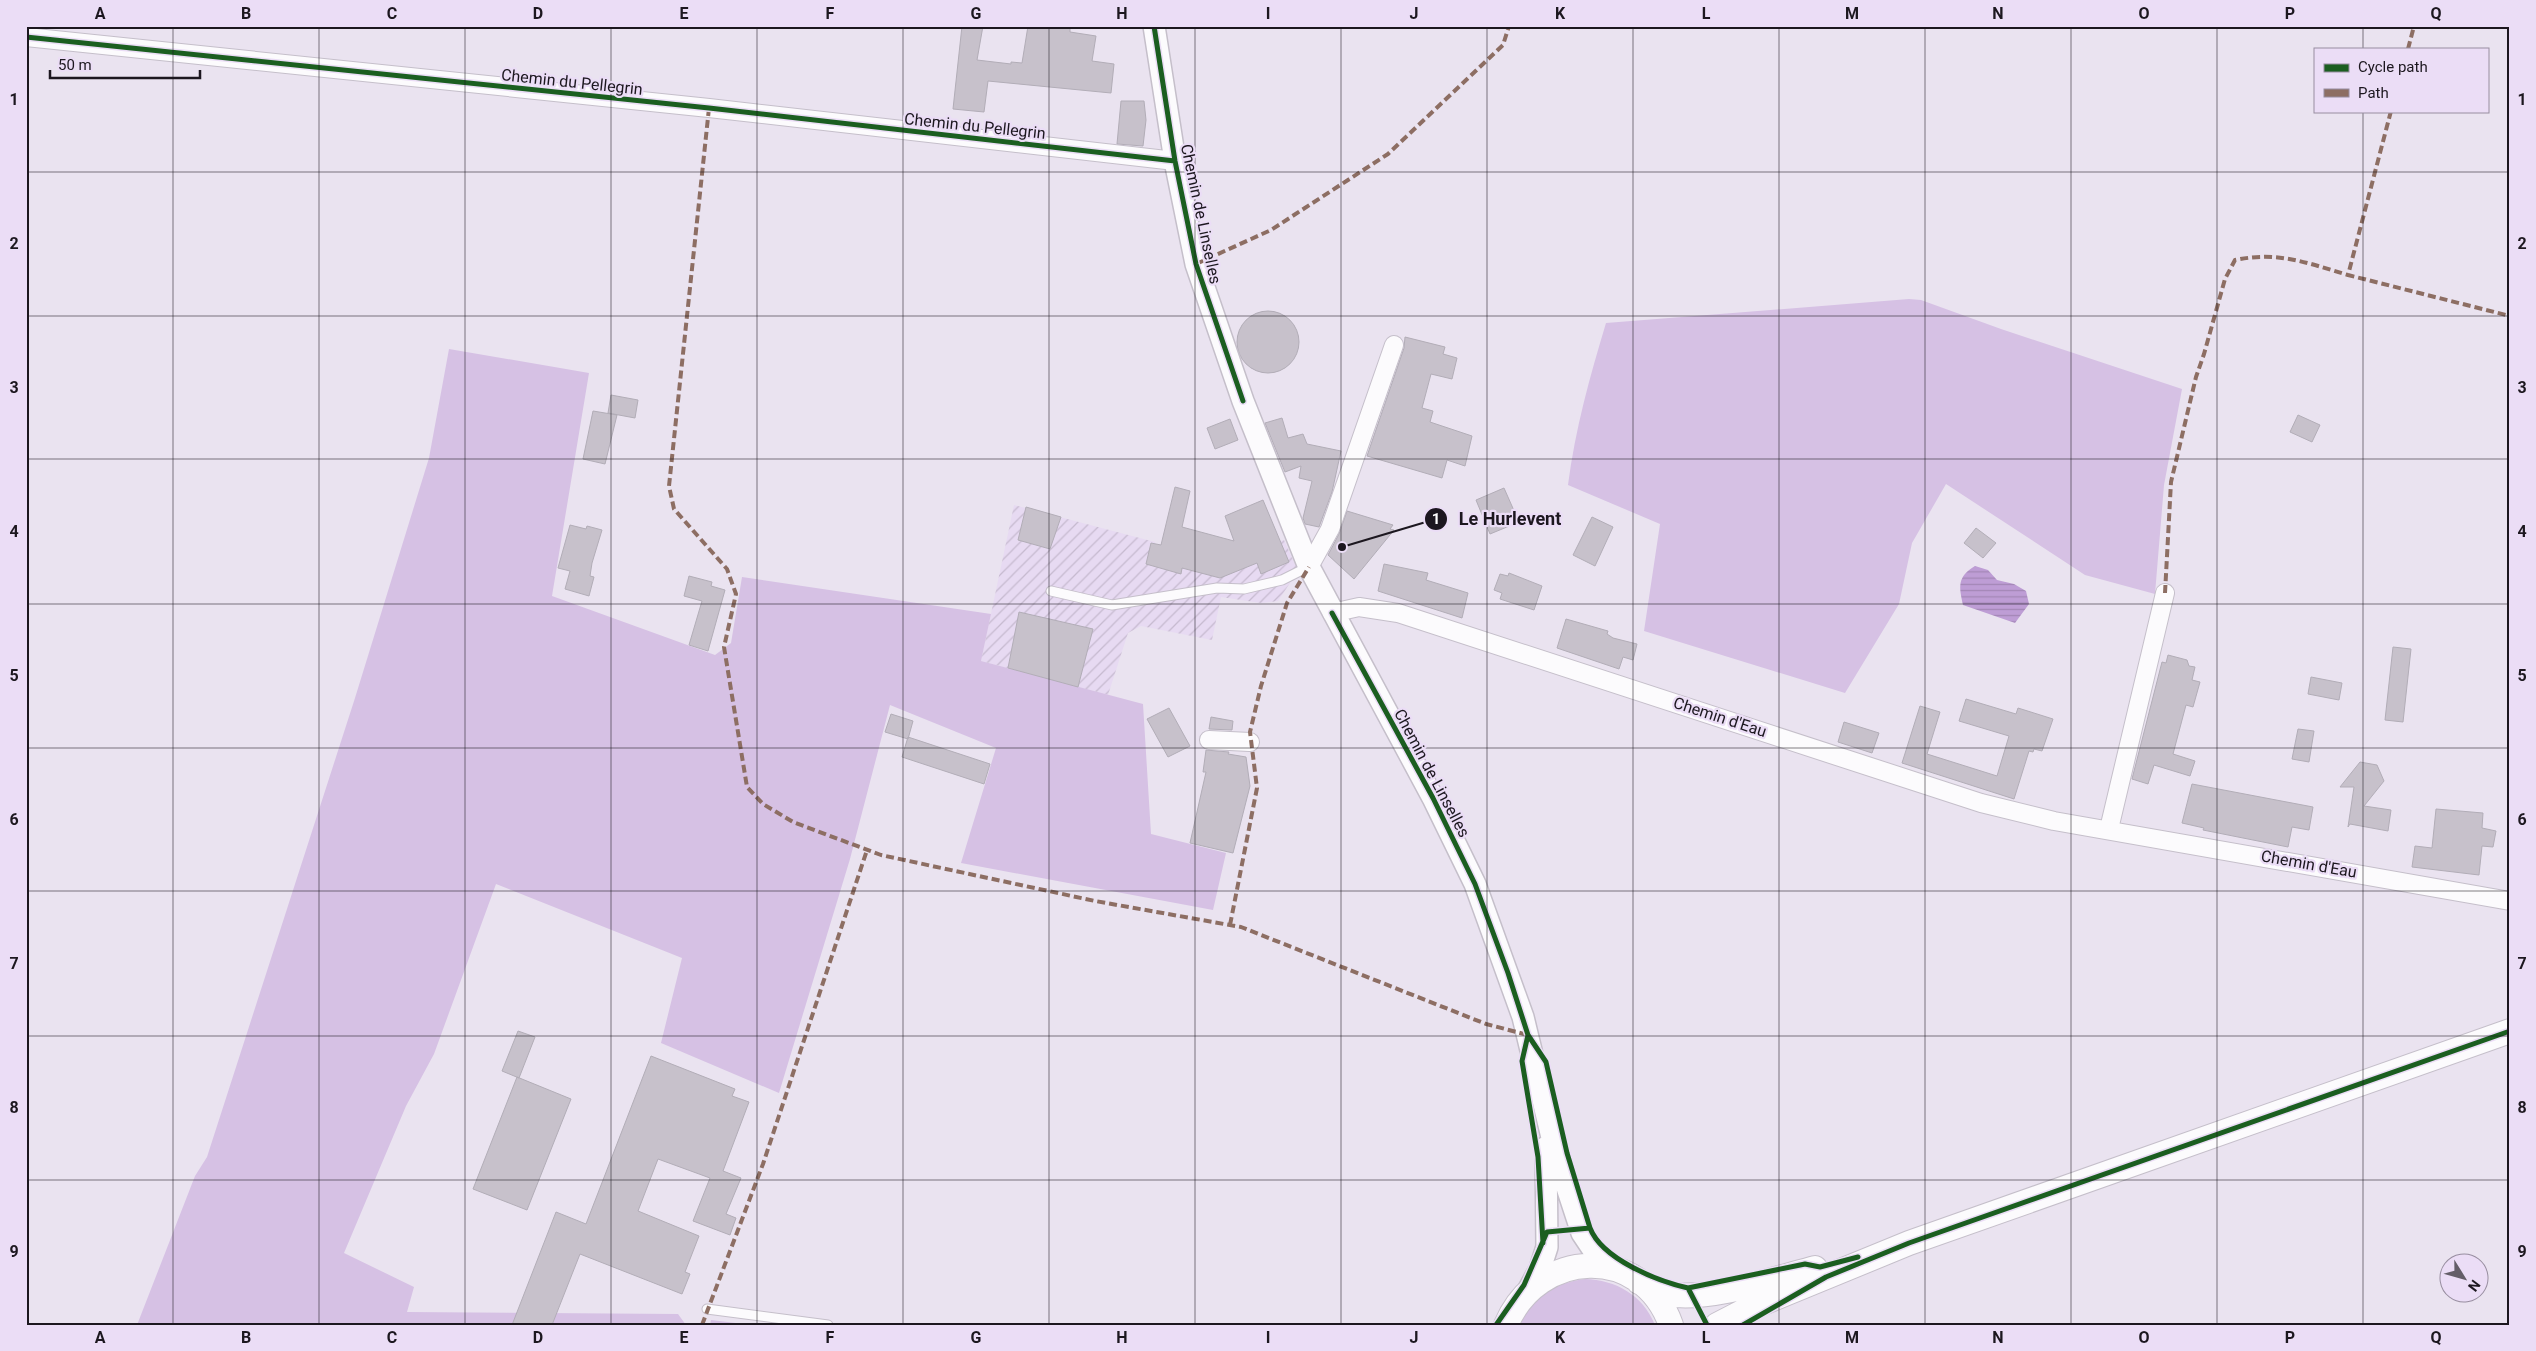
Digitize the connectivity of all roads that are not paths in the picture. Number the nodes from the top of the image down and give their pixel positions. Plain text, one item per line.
1 (1154, 26) edge
2 (26, 37) edge
3 (1175, 161) junction
4 (1394, 345) dead end
5 (1309, 567) junction
6 (1051, 591) dead end
7 (2165, 592) dead end
8 (1332, 613) junction
9 (1209, 740) dead end
10 (1250, 742) dead end
11 (2109, 829) junction
12 (2510, 901) edge
13 (2510, 1031) edge
14 (1545, 1112) junction
15 (1909, 1243) junction
16 (1631, 1277) junction
17 (1529, 1289) junction
18 (707, 1309) dead end
19 (1507, 1321) edge
20 (828, 1325) edge
21 (1671, 1325) edge
22 (1717, 1325) edge

1 - 3 street, Chemin de Linselles
2 - 3 street, Chemin du Pellegrin
3 - 5 street, Chemin de Linselles
4 - 5 street
5 - 6 lane
5 - 8 street, Chemin de Linselles
7 - 11 street
8 - 11 street, Chemin d'Eau
8 - 14 street, Chemin de Linselles
9 - 10 street
11 - 12 street, Chemin d'Eau
13 - 15 main road
14 - 16 street
14 - 17 street
15 - 16 main road
15 - 22 main road
16 - 17 main road
16 - 21 main road
17 - 19 main road
18 - 20 lane

